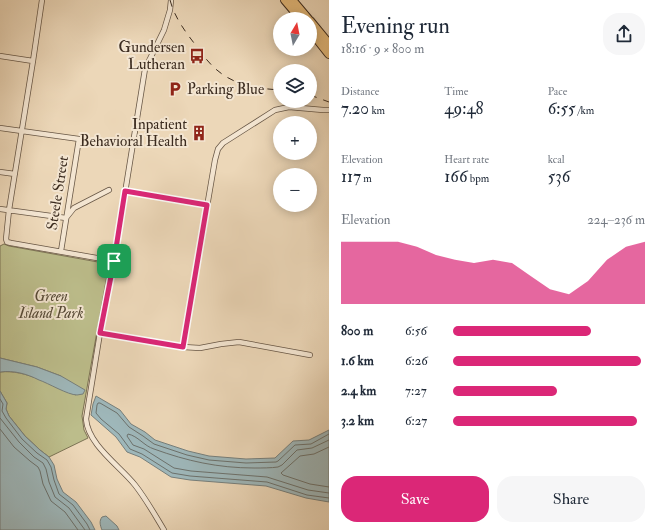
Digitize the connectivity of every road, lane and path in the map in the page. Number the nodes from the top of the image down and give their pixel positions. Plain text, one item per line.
1 (42, 0) edge
2 (171, 0) edge
3 (176, 0) edge
4 (285, 0) edge
5 (292, 0) edge
6 (171, 6) junction
7 (295, 12) edge
8 (302, 12) edge
9 (317, 29) edge
10 (317, 39) edge
11 (329, 44) edge
12 (329, 54) edge
13 (0, 56) edge
14 (33, 61) junction
15 (327, 110) edge
16 (0, 128) edge
17 (22, 130) junction
18 (0, 172) edge
19 (15, 174) junction
20 (109, 190) dead end
21 (125, 191) junction
22 (207, 205) junction
23 (0, 209) edge
24 (9, 210) junction
25 (66, 218) junction
26 (61, 252) junction
27 (114, 261) junction
28 (100, 333) junction
29 (183, 347) junction
30 (310, 355) dead end
31 (164, 530) edge

1 - 14 street
2 - 6 street
3 - 6 street
4 - 7 highway
5 - 8 highway
6 - 21 street
9 - 11 highway
10 - 12 highway
13 - 14 street
14 - 17 street
15 - 22 street
16 - 17 street
17 - 19 street
17 - 25 street, Steele Street
18 - 19 street
19 - 24 street
20 - 25 street
21 - 22 street
21 - 27 street
22 - 29 street
23 - 24 street
24 - 25 street
24 - 26 street
25 - 26 street, Steele Street
26 - 27 street
27 - 28 street
28 - 29 street
28 - 31 street
29 - 30 street

